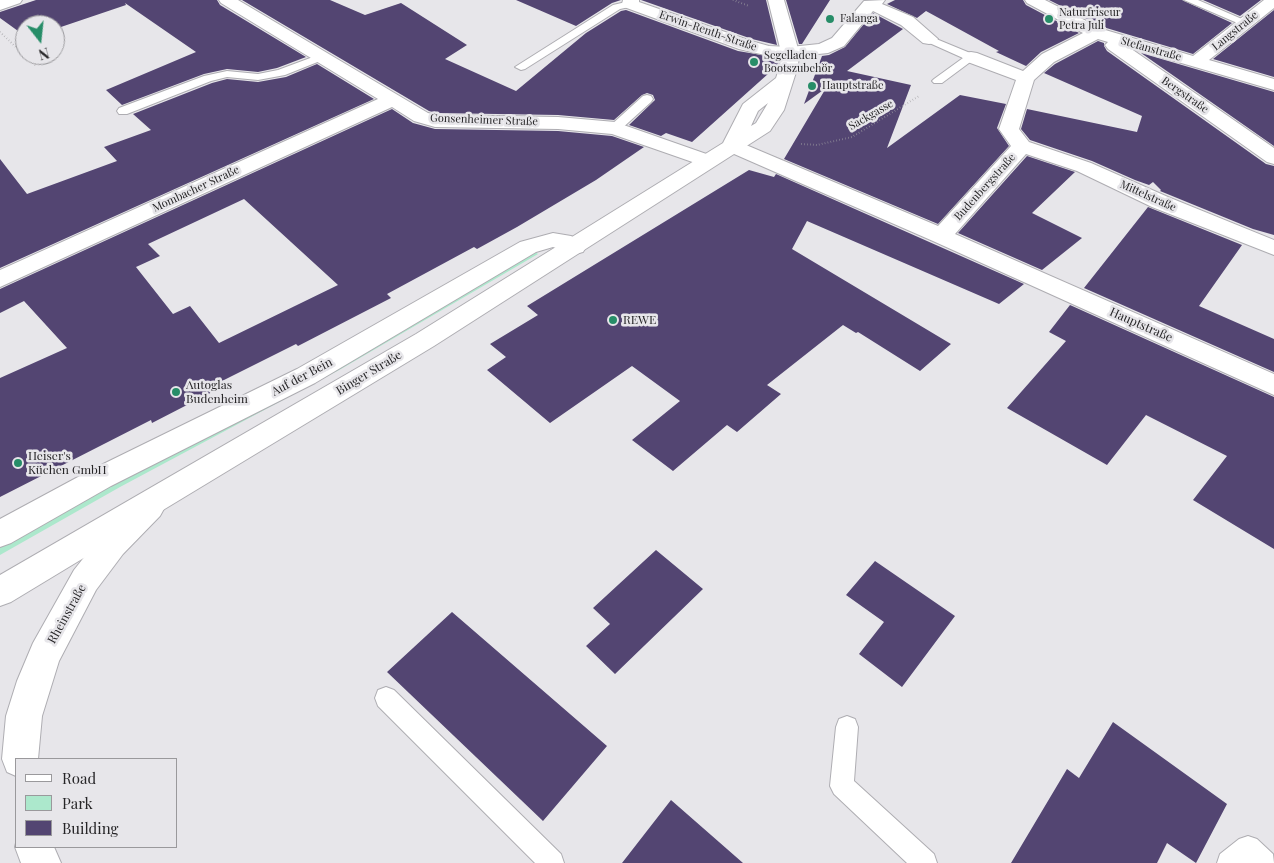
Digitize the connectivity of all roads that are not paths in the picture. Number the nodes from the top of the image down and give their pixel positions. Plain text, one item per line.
1 (14, 0) edge
2 (776, 0) edge
3 (1033, 0) edge
4 (1189, 0) edge
5 (1274, 0) edge
6 (239, 2) edge
7 (630, 2) edge
8 (874, 2) edge
9 (0, 5) edge
10 (1246, 23) junction
11 (1096, 33) junction
12 (929, 39) joint
13 (790, 52) junction
14 (321, 57) junction
15 (971, 57) junction
16 (1196, 62) junction
17 (521, 67) dead end
18 (1026, 78) junction
19 (938, 81) road end
20 (1274, 85) edge
21 (648, 99) dead end
22 (392, 100) junction
23 (123, 111) dead end
24 (615, 128) junction
25 (732, 146) junction
26 (1022, 146) junction
27 (1274, 158) edge
28 (708, 161) junction
29 (941, 236) junction
30 (575, 247) junction
31 (1274, 248) edge
32 (0, 279) edge
33 (1274, 385) edge
34 (164, 494) junction
35 (0, 534) edge
36 (0, 592) edge
37 (386, 698) dead end
38 (847, 727) dead end
39 (20, 758) edge
40 (34, 848) edge
41 (41, 863) edge
42 (552, 863) edge
43 (925, 863) edge
44 (1229, 863) edge
45 (1264, 863) edge

1 - 9 street
2 - 13 street, Binger Straße
3 - 11 street, Stefanstraße
4 - 10 lane
5 - 10 street, Langstraße
6 - 14 street, Gonsenheimer Straße
7 - 13 street, Erwin-Renth-Straße
7 - 17 lane
8 - 12 street
8 - 13 street, Erwin-Renth-Straße
10 - 16 street, Langstraße
11 - 16 street, Stefanstraße
11 - 18 street, Budenbergstraße
11 - 27 street, Bergstraße
12 - 15 lane
13 - 25 street, Binger Straße
14 - 22 street, Gonsenheimer Straße
14 - 23 lane
15 - 18 street
15 - 19 lane
16 - 20 street, Stefanstraße
18 - 26 street, Budenbergstraße
21 - 24 lane
22 - 24 street, Gonsenheimer Straße
22 - 32 street, Mombacher Straße
24 - 28 street, Gonsenheimer Straße
25 - 28 street, Binger Straße
25 - 29 street, Hauptstraße
26 - 29 street, Budenbergstraße
26 - 31 street, Mittelstraße
28 - 30 street, Binger Straße
29 - 33 street, Hauptstraße
30 - 34 street, Binger Straße
30 - 35 street, Auf der Bein
34 - 36 street, Binger Straße
34 - 39 street, Rheinstraße
37 - 42 lane
38 - 43 lane
40 - 41 street
44 - 45 lane

